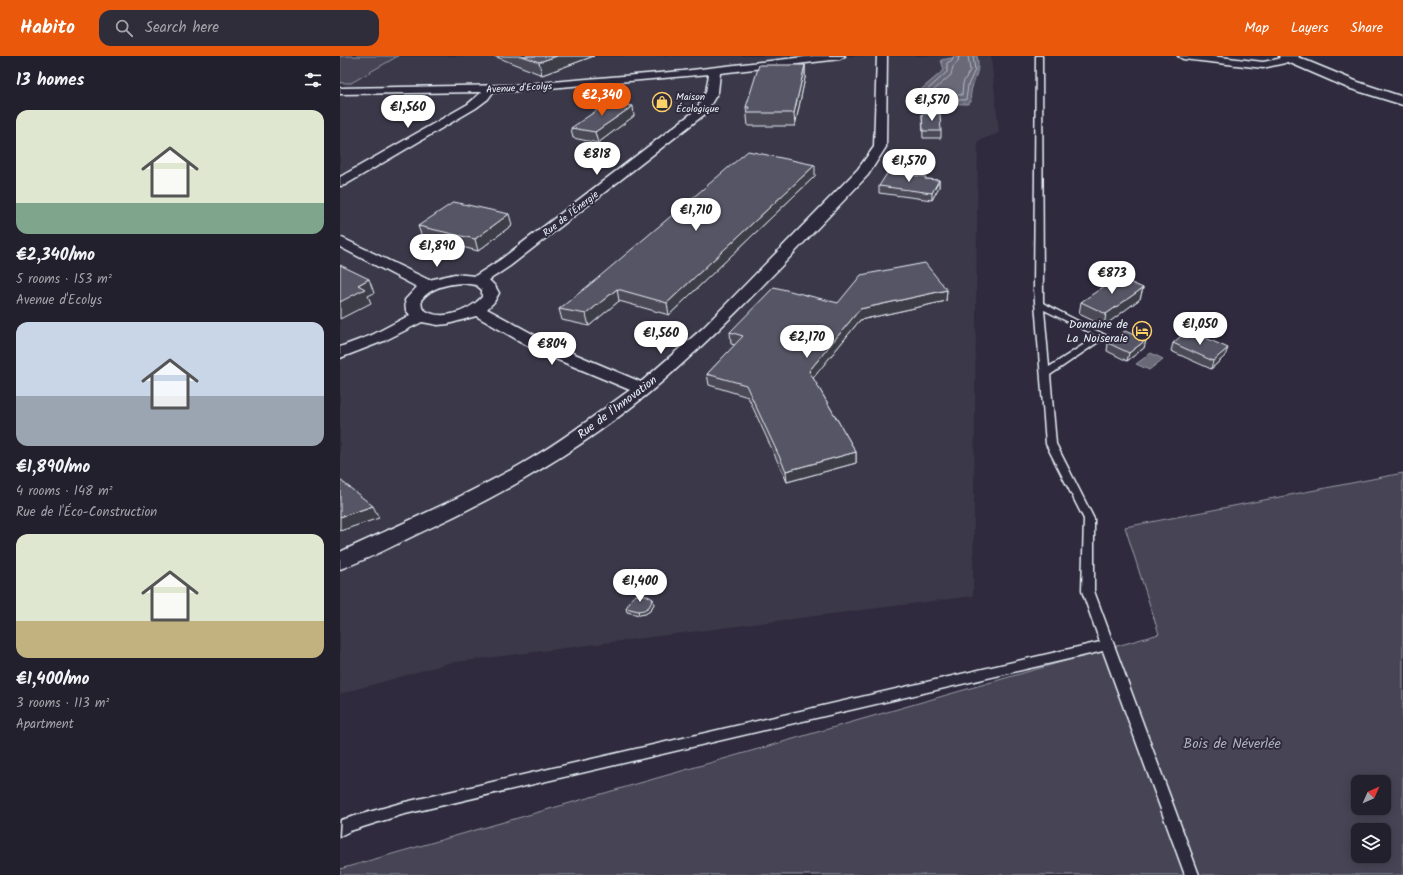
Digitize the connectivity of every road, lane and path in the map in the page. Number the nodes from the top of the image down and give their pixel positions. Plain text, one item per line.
1 (840, 56) edge
2 (882, 56) edge
3 (1039, 56) edge
4 (1183, 56) edge
5 (1289, 56) edge
6 (715, 70) junction
7 (489, 89) junction
8 (340, 91) edge
9 (1403, 101) edge
10 (340, 182) edge
11 (340, 241) edge
12 (479, 280) junction
13 (428, 286) junction
14 (1040, 305) junction
15 (477, 310) junction
16 (421, 316) junction
17 (340, 353) edge
18 (1045, 374) junction
19 (643, 389) junction
20 (340, 561) edge
21 (1107, 645) junction
22 (340, 829) edge
23 (1192, 875) edge

1 - 6 street, Avenue d'Ecolys
2 - 19 street, Rue de l'Innovation
3 - 14 lane
4 - 5 street
5 - 9 main road
6 - 7 street, Avenue d'Ecolys
6 - 12 street, Rue de l'Énergie
7 - 8 street, Avenue d'Ecolys
7 - 10 street
11 - 13 street
12 - 13 street
12 - 15 street
13 - 16 street
14 - 18 lane
14 - 18 lane
15 - 16 street
15 - 19 street
16 - 17 street
18 - 21 lane
19 - 20 street, Rue de l'Innovation
21 - 22 lane
21 - 23 lane

